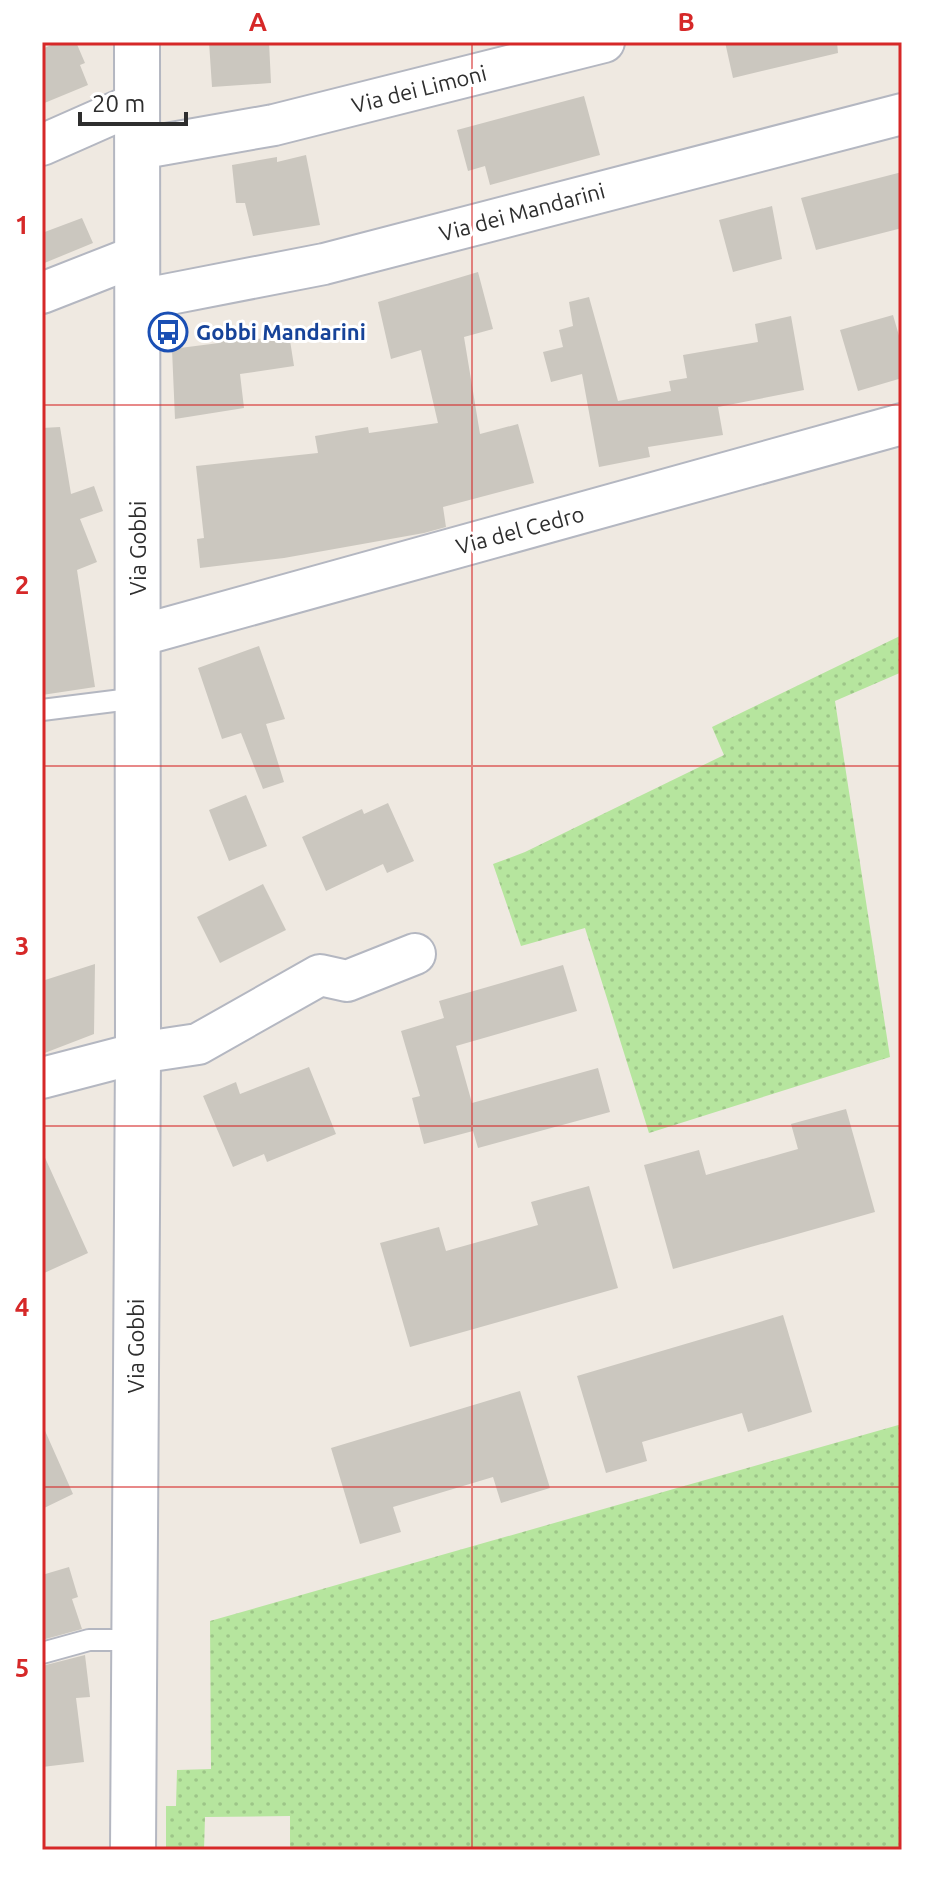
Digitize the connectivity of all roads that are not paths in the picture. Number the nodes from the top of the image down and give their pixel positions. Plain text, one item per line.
1 (137, 42) edge
2 (604, 42) edge
3 (137, 103) junction
4 (902, 114) edge
5 (42, 145) edge
6 (138, 149) junction
7 (139, 255) junction
8 (42, 293) edge
9 (139, 300) junction
10 (902, 424) edge
11 (138, 636) junction
12 (138, 698) junction
13 (42, 710) edge
14 (415, 954) dead end
15 (138, 1053) junction
16 (42, 1078) edge
17 (134, 1640) junction
18 (42, 1653) edge
19 (133, 1850) edge

1 - 3 street, Via Gobbi
2 - 6 street, Via dei Limoni
3 - 5 street
3 - 6 street, Via Gobbi
4 - 9 street, Via dei Mandarini
6 - 7 street, Via Gobbi
7 - 8 street
7 - 9 street, Via Gobbi
9 - 11 street, Via Gobbi
10 - 11 street, Via del Cedro
11 - 12 street, Via Gobbi
12 - 13 lane
12 - 15 street, Via Gobbi
14 - 15 street
15 - 16 street
15 - 17 street, Via Gobbi
17 - 18 lane
17 - 19 street, Via Gobbi

